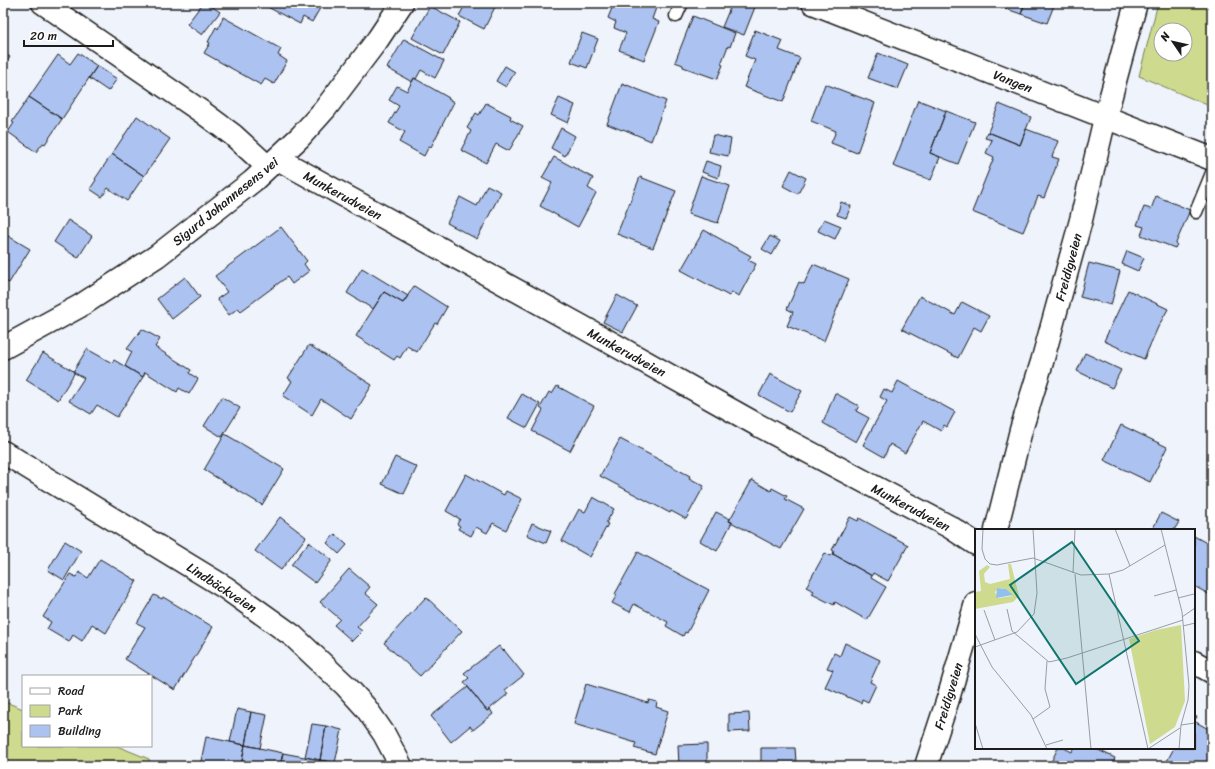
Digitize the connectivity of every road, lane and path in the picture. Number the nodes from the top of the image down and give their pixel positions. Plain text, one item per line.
1 (43, 3) edge
2 (402, 3) edge
3 (682, 3) edge
4 (814, 3) edge
5 (1136, 3) edge
6 (676, 16) dead end
7 (1105, 118) junction
8 (1212, 159) edge
9 (273, 163) junction
10 (1212, 173) edge
11 (1196, 212) dead end
12 (3, 348) edge
13 (3, 452) edge
14 (996, 529) edge
15 (975, 543) edge
16 (975, 606) edge
17 (1195, 663) edge
18 (1212, 672) edge
19 (401, 766) edge
20 (926, 766) edge

1 - 9 street, Munkerudveien
2 - 9 street, Sigurd Johannesens vei
3 - 6 lane
4 - 7 street, Vangen
5 - 7 street, Freidigveien
7 - 8 street, Vangen
7 - 14 street, Freidigveien
9 - 12 street, Sigurd Johannesens vei
9 - 15 street, Munkerudveien
10 - 11 lane
13 - 19 street, Lindbäckveien
16 - 20 street, Freidigveien
17 - 18 street

